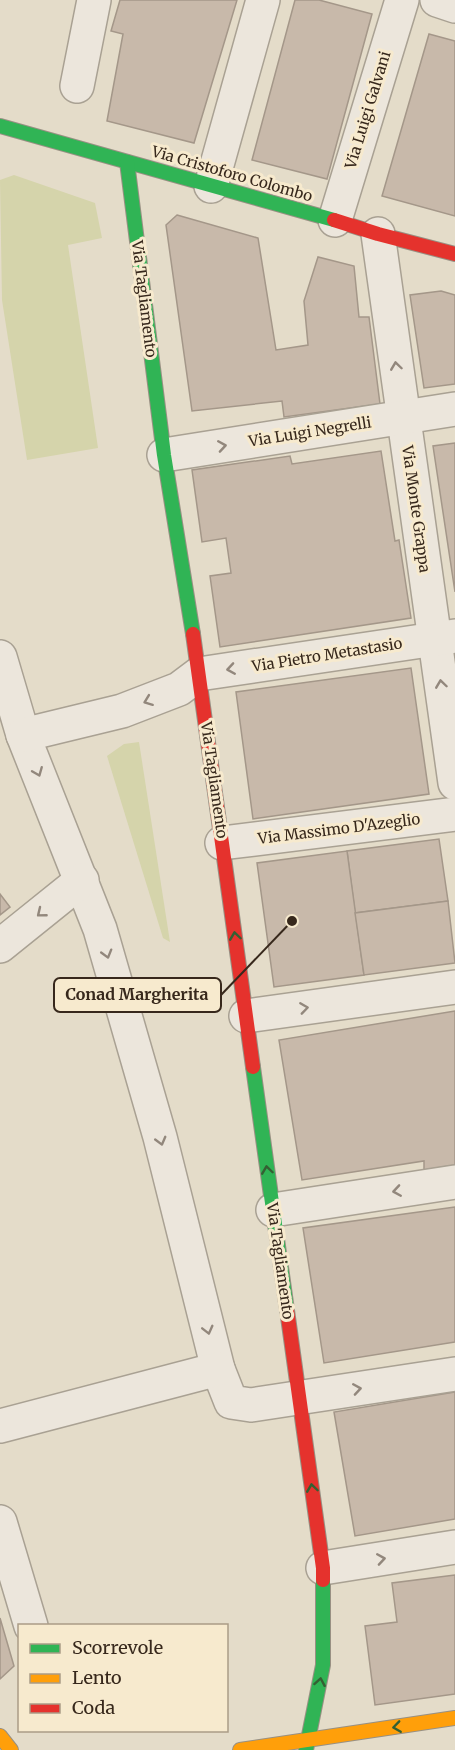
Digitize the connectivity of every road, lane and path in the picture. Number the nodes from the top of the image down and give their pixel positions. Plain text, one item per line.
1 (94, 0) edge
2 (263, 0) edge
3 (402, 0) edge
4 (437, 0) edge
5 (455, 6) edge
6 (77, 86) dead end
7 (0, 126) edge
8 (127, 162) junction
9 (211, 186) junction
10 (335, 220) junction
11 (378, 234) junction
12 (455, 254) edge
13 (455, 409) edge
14 (403, 418) junction
15 (165, 455) junction
16 (445, 637) edge
17 (0, 657) edge
18 (199, 674) junction
19 (13, 726) edge
20 (455, 783) edge
21 (455, 814) edge
22 (222, 843) junction
23 (82, 880) junction
24 (0, 946) edge
25 (455, 987) edge
26 (246, 1016) junction
27 (455, 1182) edge
28 (273, 1210) junction
29 (218, 1369) junction
30 (455, 1374) edge
31 (300, 1398) junction
32 (0, 1426) edge
33 (0, 1522) edge
34 (455, 1547) edge
35 (323, 1568) junction
36 (30, 1624) edge
37 (455, 1718) edge
38 (0, 1736) edge
39 (307, 1745) edge
40 (11, 1750) edge
41 (240, 1750) edge

1 - 6 street
2 - 9 street
3 - 10 street, Via Luigi Galvani
4 - 5 street
7 - 8 street, Via Cristoforo Colombo
8 - 9 street, Via Cristoforo Colombo
8 - 15 street, Via Tagliamento
9 - 10 street, Via Cristoforo Colombo
10 - 11 street, Via Cristoforo Colombo
11 - 12 street, Via Cristoforo Colombo
14 -> 11 street, Via Monte Grappa
13 - 14 street, Via Luigi Negrelli
15 -> 14 street, Via Luigi Negrelli
14 - 16 street, Via Monte Grappa
15 - 18 street, Via Tagliamento
16 -> 18 street, Via Pietro Metastasio
20 -> 16 street, Via Monte Grappa
17 - 19 street
18 -> 19 street
18 - 22 street, Via Tagliamento
19 -> 23 street
21 - 22 street, Via Massimo D'Azeglio
26 -> 22 street, Via Tagliamento
23 -> 24 street
23 -> 29 street
26 -> 25 street
28 -> 26 street, Via Tagliamento
27 -> 28 street
28 - 31 street, Via Tagliamento
29 - 31 street
29 - 32 street
31 -> 30 street
35 -> 31 street, Via Tagliamento
33 - 36 street
35 -> 34 street
39 -> 35 street, Via Tagliamento
37 -> 39 street
38 - 40 street
39 - 41 street

